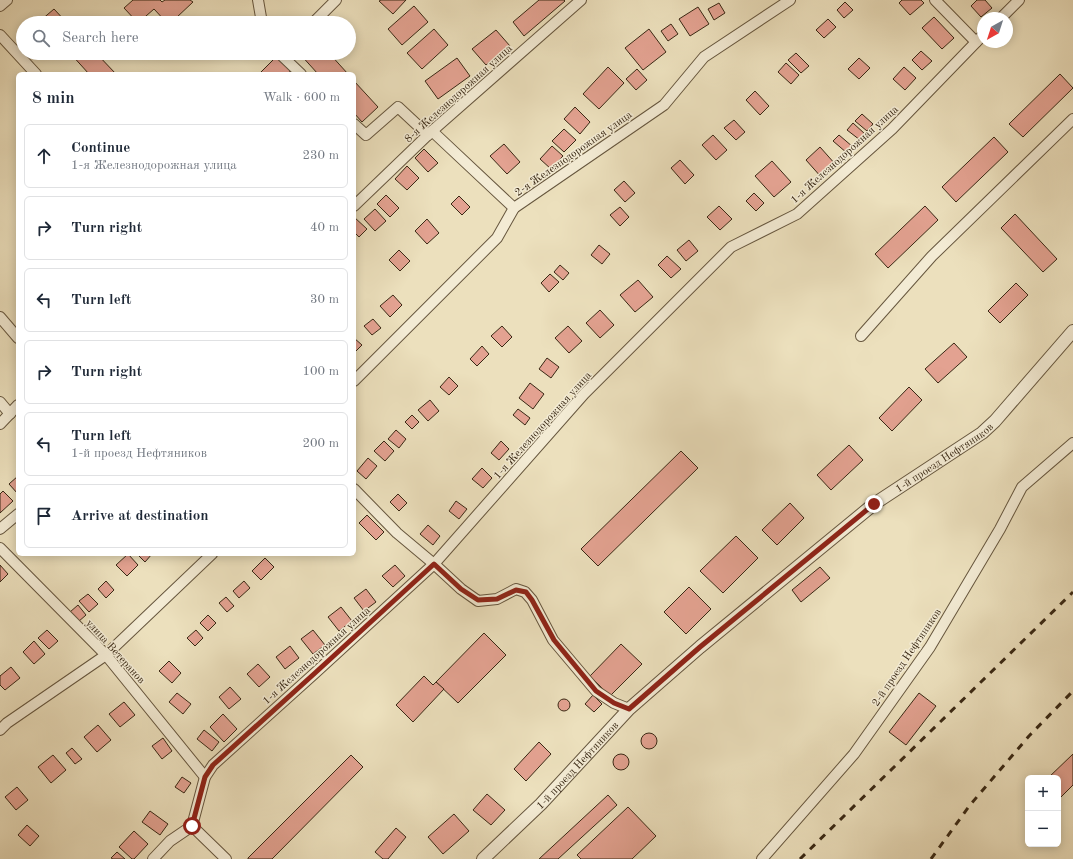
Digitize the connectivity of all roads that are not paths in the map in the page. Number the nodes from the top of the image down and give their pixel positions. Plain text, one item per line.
1 (7, 0) edge
2 (258, 0) edge
3 (336, 0) edge
4 (581, 0) edge
5 (790, 0) edge
6 (935, 0) edge
7 (1019, 0) edge
8 (0, 6) edge
9 (1006, 12) edge
10 (261, 16) edge
11 (321, 16) edge
12 (0, 35) edge
13 (977, 37) edge
14 (977, 41) edge
15 (16, 52) edge
16 (23, 60) edge
17 (288, 60) edge
18 (34, 72) edge
19 (299, 72) edge
20 (1073, 119) edge
21 (356, 126) edge
22 (430, 133) junction
23 (356, 204) edge
24 (514, 208) junction
25 (0, 317) edge
26 (1073, 331) edge
27 (16, 336) edge
28 (860, 336) dead end
29 (356, 379) edge
30 (0, 402) edge
31 (16, 407) edge
32 (10, 414) junction
33 (0, 424) edge
34 (1073, 443) edge
35 (356, 491) edge
36 (16, 516) edge
37 (0, 529) edge
38 (0, 548) edge
39 (210, 556) edge
40 (434, 564) junction
41 (106, 655) junction
42 (629, 709) junction
43 (0, 730) edge
44 (205, 777) junction
45 (192, 826) junction
46 (153, 859) edge
47 (226, 859) edge
48 (483, 859) edge
49 (762, 859) edge

1 - 8 street
2 - 10 street
3 - 11 street
4 - 22 street, 8-я Железнодорожная улица
5 - 24 street, 2-я Железнодорожная улица
6 - 13 street
7 - 9 street
12 - 15 street
14 - 40 street, 1-я Железнодорожная улица
16 - 18 street
17 - 19 street
20 - 28 street
21 - 22 street
22 - 23 street, 8-я Железнодорожная улица
22 - 24 street
24 - 29 street, 2-я Железнодорожная улица
25 - 27 street
26 - 42 street, 1-й проезд Нефтяников
30 - 32 street
31 - 32 street
32 - 33 street
34 - 49 street, 2-й проезд Нефтяников
35 - 40 street
36 - 37 street
38 - 41 street, улица Ветеранов
39 - 41 street
40 - 42 street
40 - 44 street, 1-я Железнодорожная улица
41 - 43 street
41 - 44 street, улица Ветеранов
42 - 48 street, 1-й проезд Нефтяников
44 - 45 street, 1-я Железнодорожная улица
45 - 46 street
45 - 47 street

